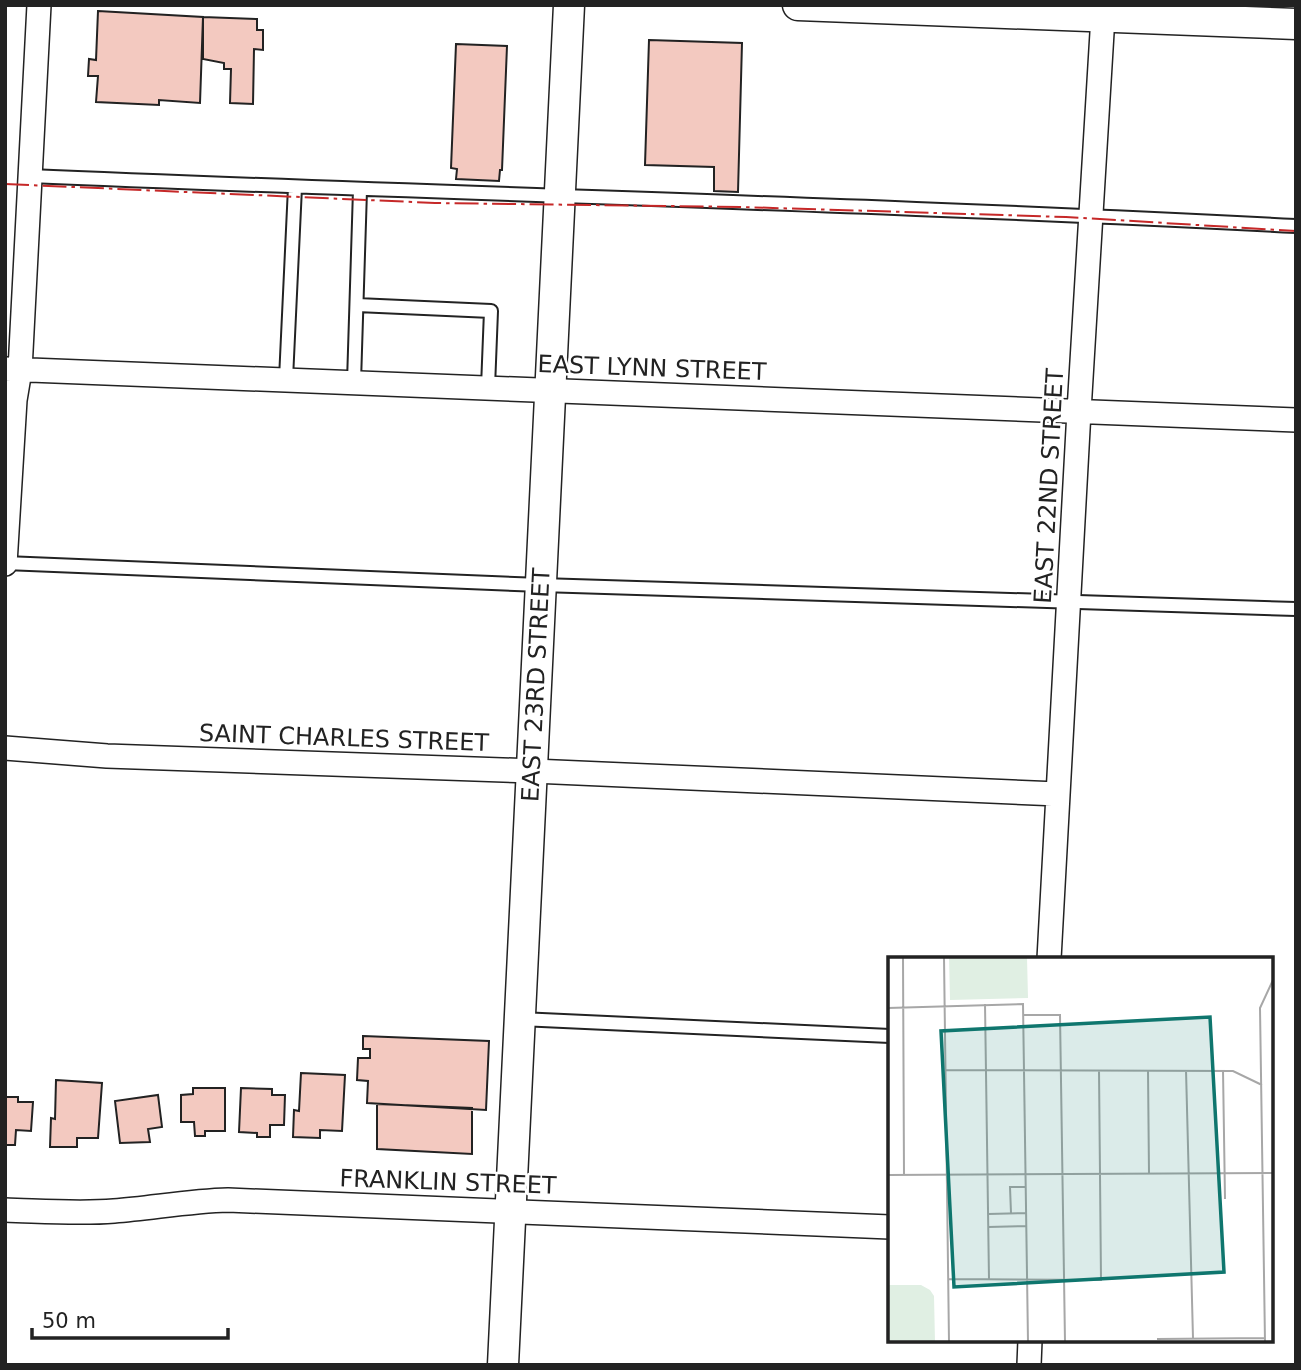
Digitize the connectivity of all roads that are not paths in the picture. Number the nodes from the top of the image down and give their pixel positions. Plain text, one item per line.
1 (39, 5) edge
2 (569, 5) edge
3 (799, 5) edge
4 (1104, 16) junction
5 (1296, 24) edge
6 (30, 176) junction
7 (295, 187) junction
8 (360, 190) junction
9 (560, 198) junction
10 (1091, 215) junction
11 (1296, 226) edge
12 (357, 305) junction
13 (13, 369) edge
14 (286, 379) junction
15 (354, 382) junction
16 (488, 387) junction
17 (550, 390) junction
18 (1079, 411) junction
19 (1296, 420) edge
20 (5, 564) edge
21 (541, 585) junction
22 (1068, 602) junction
23 (1296, 609) edge
24 (5, 748) edge
25 (533, 771) junction
26 (1058, 794) junction
27 (1049, 957) edge
28 (520, 1019) junction
29 (888, 1036) edge
30 (5, 1210) edge
31 (510, 1210) junction
32 (888, 1227) edge
33 (1030, 1342) edge
34 (503, 1365) edge
35 (1029, 1365) edge

1 - 6 street
2 - 9 street, EAST 23RD STREET
3 - 4 street
4 - 5 street
4 - 10 street, EAST 22ND STREET
6 - 7 lane
6 - 13 street
7 - 8 lane
7 - 14 lane
8 - 9 lane
8 - 12 lane
9 - 10 lane
9 - 17 street, EAST 23RD STREET
10 - 11 lane
10 - 18 street, EAST 22ND STREET
12 - 15 lane
12 - 16 lane
13 - 14 street, EAST LYNN STREET
13 - 20 street
14 - 15 street, EAST LYNN STREET
15 - 16 street, EAST LYNN STREET
16 - 17 street, EAST LYNN STREET
17 - 18 street, EAST LYNN STREET
17 - 21 street, EAST 23RD STREET
18 - 19 street, EAST LYNN STREET
18 - 22 street, EAST 22ND STREET
20 - 21 lane
21 - 22 lane
21 - 25 street, EAST 23RD STREET
22 - 23 lane
22 - 26 street, EAST 22ND STREET
24 - 25 street, SAINT CHARLES STREET
25 - 26 street, SAINT CHARLES STREET
25 - 28 street, EAST 23RD STREET
26 - 27 street, EAST 22ND STREET
28 - 29 lane
28 - 31 street, EAST 23RD STREET
30 - 31 street, FRANKLIN STREET
31 - 32 street, FRANKLIN STREET
31 - 34 street, EAST 23RD STREET
33 - 35 street

